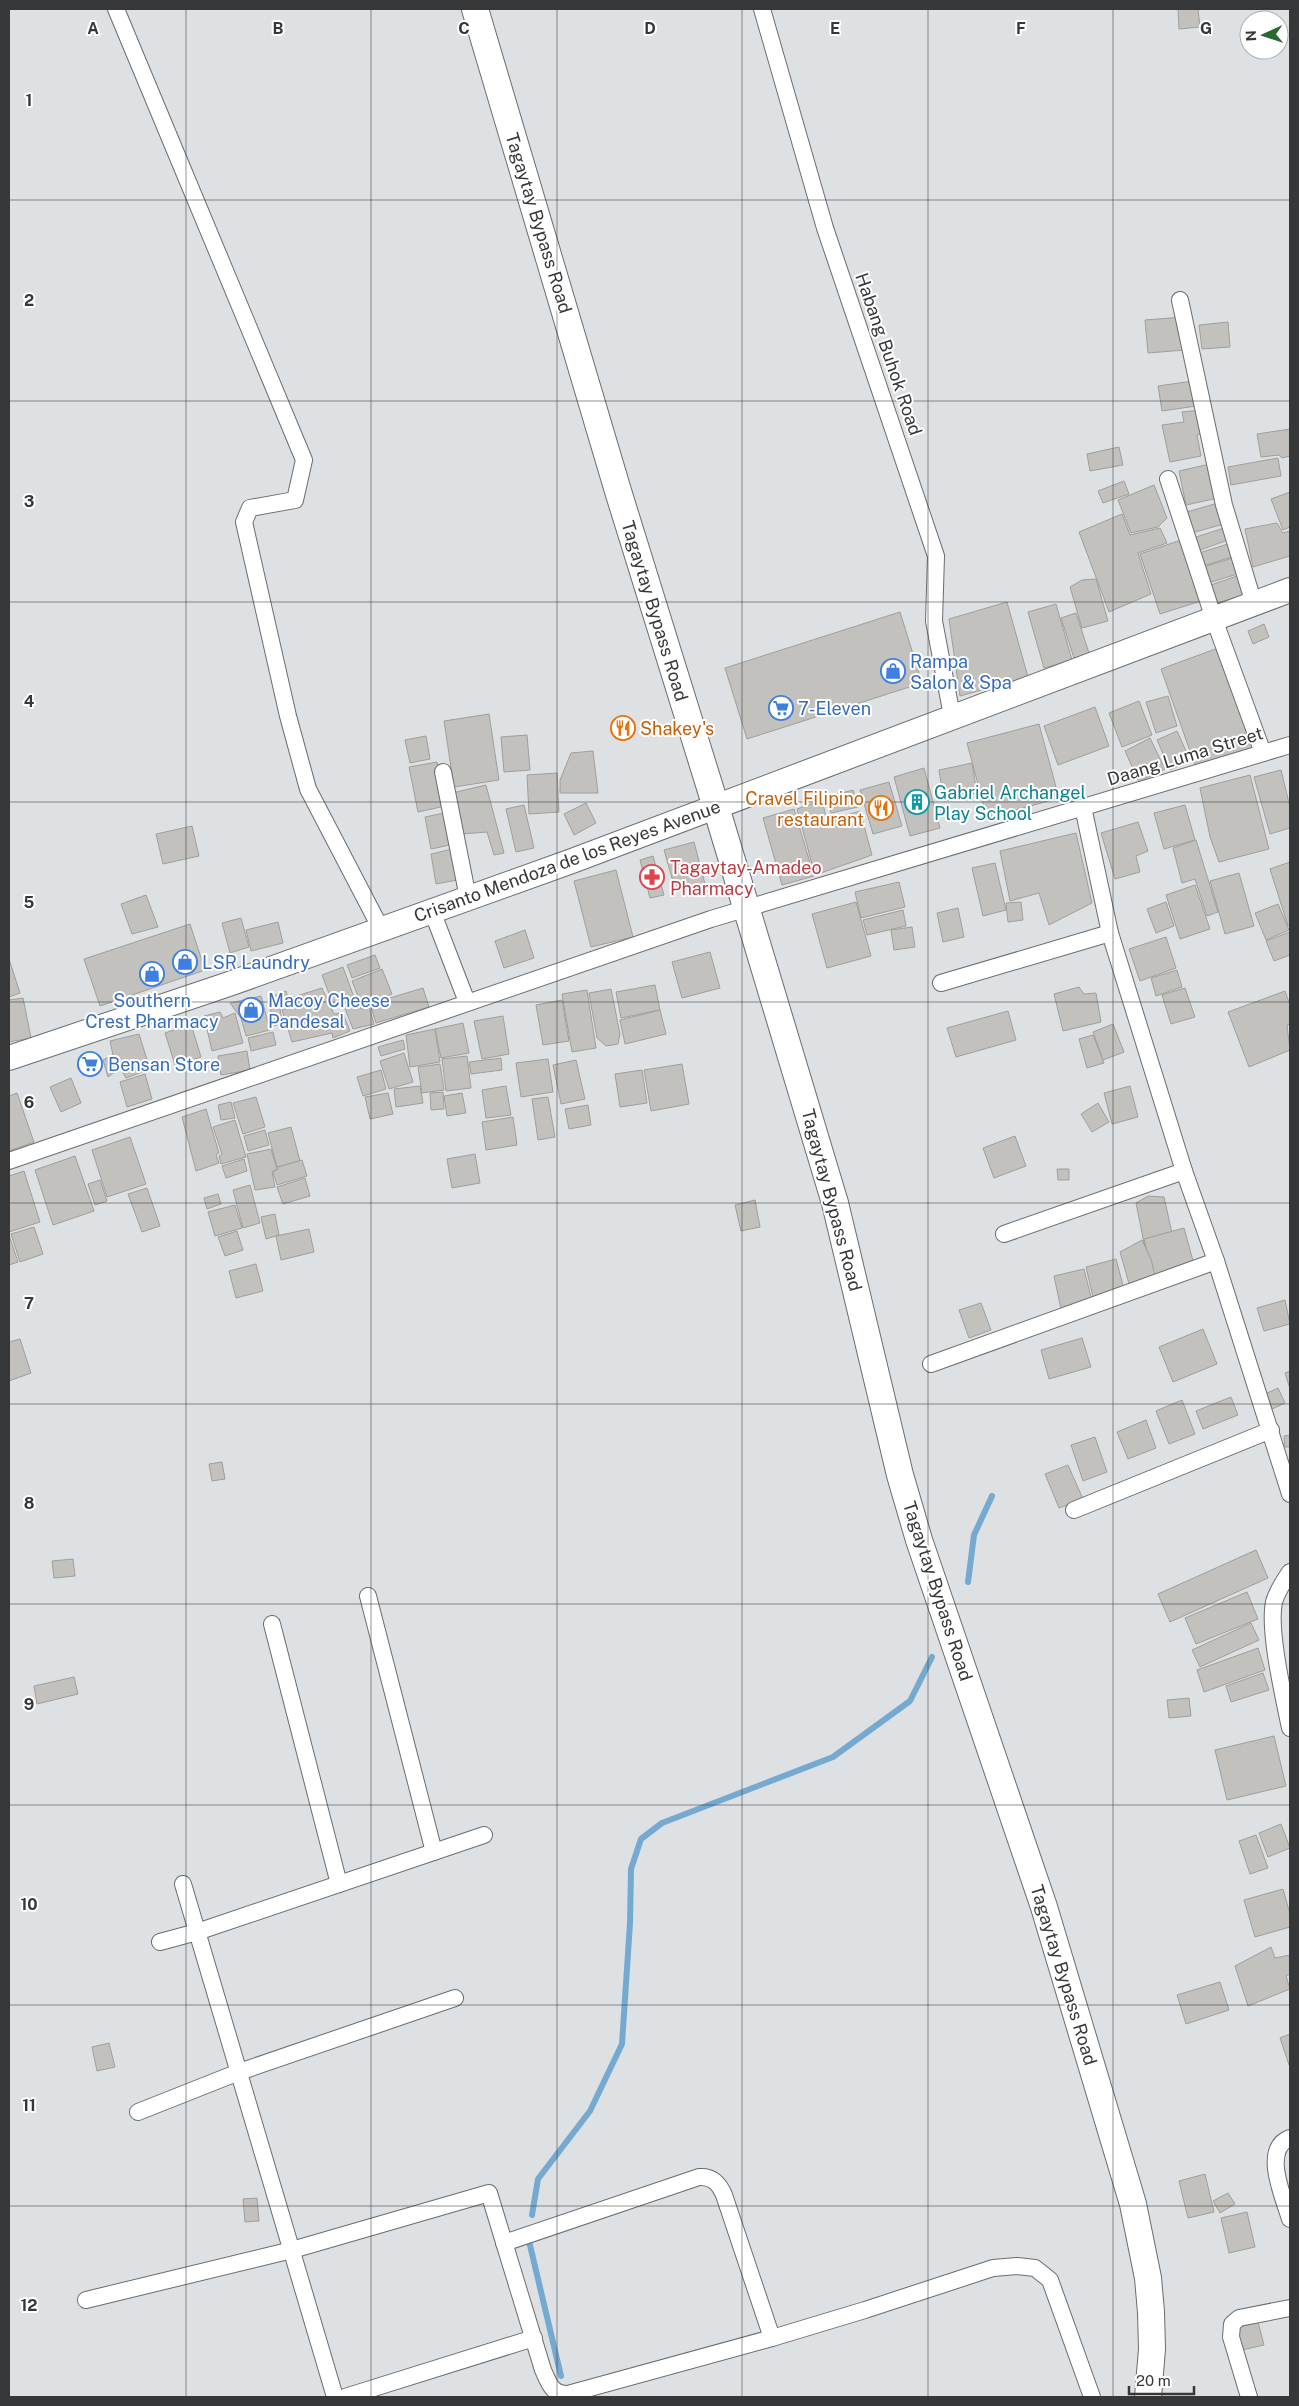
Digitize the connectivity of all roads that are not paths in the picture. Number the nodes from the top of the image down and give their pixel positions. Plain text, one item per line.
1 (116, 9) edge
2 (475, 9) edge
3 (762, 9) edge
4 (1180, 300) dead end
5 (1168, 480) dead end
6 (1290, 590) edge
7 (1254, 604) junction
8 (1214, 619) junction
9 (952, 716) junction
10 (1290, 745) edge
11 (1263, 754) junction
12 (443, 772) dead end
13 (716, 806) junction
14 (1083, 807) junction
15 (468, 898) junction
16 (746, 908) junction
17 (432, 911) junction
18 (381, 929) junction
19 (1110, 933) junction
20 (941, 983) dead end
21 (467, 1002) junction
22 (9, 1058) edge
23 (9, 1161) edge
24 (1184, 1171) junction
25 (1004, 1234) dead end
26 (1216, 1261) junction
27 (931, 1364) dead end
28 (1271, 1430) junction
29 (1290, 1494) edge
30 (1074, 1510) dead end
31 (1290, 1572) edge
32 (1284, 1589) edge
33 (368, 1596) dead end
34 (272, 1624) dead end
35 (1290, 1728) edge
36 (484, 1835) dead end
37 (434, 1852) junction
38 (183, 1884) dead end
39 (339, 1884) junction
40 (198, 1932) junction
41 (160, 1942) dead end
42 (455, 1998) dead end
43 (239, 2072) junction
44 (138, 2112) dead end
45 (1290, 2138) edge
46 (1290, 2219) edge
47 (504, 2243) junction
48 (292, 2250) junction
49 (86, 2300) dead end
50 (1290, 2308) edge
51 (534, 2338) junction
52 (772, 2338) junction
53 (335, 2397) edge
54 (345, 2397) edge
55 (1092, 2397) edge
56 (1148, 2397) edge
57 (1249, 2397) edge

1 - 18 street
2 - 13 main road, Tagaytay Bypass Road
3 - 9 street, Habang Buhok Road
4 - 7 street
5 - 8 street
6 - 7 main road, Crisanto Mendoza de los Reyes Avenue
7 - 8 main road, Crisanto Mendoza de los Reyes Avenue
8 - 9 main road, Crisanto Mendoza de los Reyes Avenue
8 - 11 street
9 - 13 main road, Crisanto Mendoza de los Reyes Avenue
10 - 11 street, Daang Luma Street
11 - 14 street, Daang Luma Street
12 - 15 street
13 - 15 main road, Crisanto Mendoza de los Reyes Avenue
13 - 16 main road, Tagaytay Bypass Road
14 - 16 street, Daang Luma Street
14 - 19 street
15 - 17 main road, Crisanto Mendoza de los Reyes Avenue
16 - 21 street, Daang Luma Street
16 - 56 main road, Tagaytay Bypass Road
17 - 18 main road, Crisanto Mendoza de los Reyes Avenue
17 - 21 street
18 - 22 main road, Crisanto Mendoza de los Reyes Avenue
19 - 20 street
19 - 24 street
21 - 23 street, Daang Luma Street
24 - 25 street
24 - 26 street
26 - 27 street
26 - 28 street
28 - 29 street
28 - 30 street
31 - 32 street
32 - 35 street
33 - 37 street
34 - 39 street
36 - 37 street
37 - 39 street
38 - 40 street
39 - 40 street
40 - 41 street
40 - 43 street
42 - 43 street
43 - 44 street
43 - 48 street
45 - 46 street
47 - 48 street
47 - 51 street
47 - 52 street
48 - 49 street
48 - 53 street
50 - 57 street
51 - 52 street
51 - 54 street
52 - 55 street

